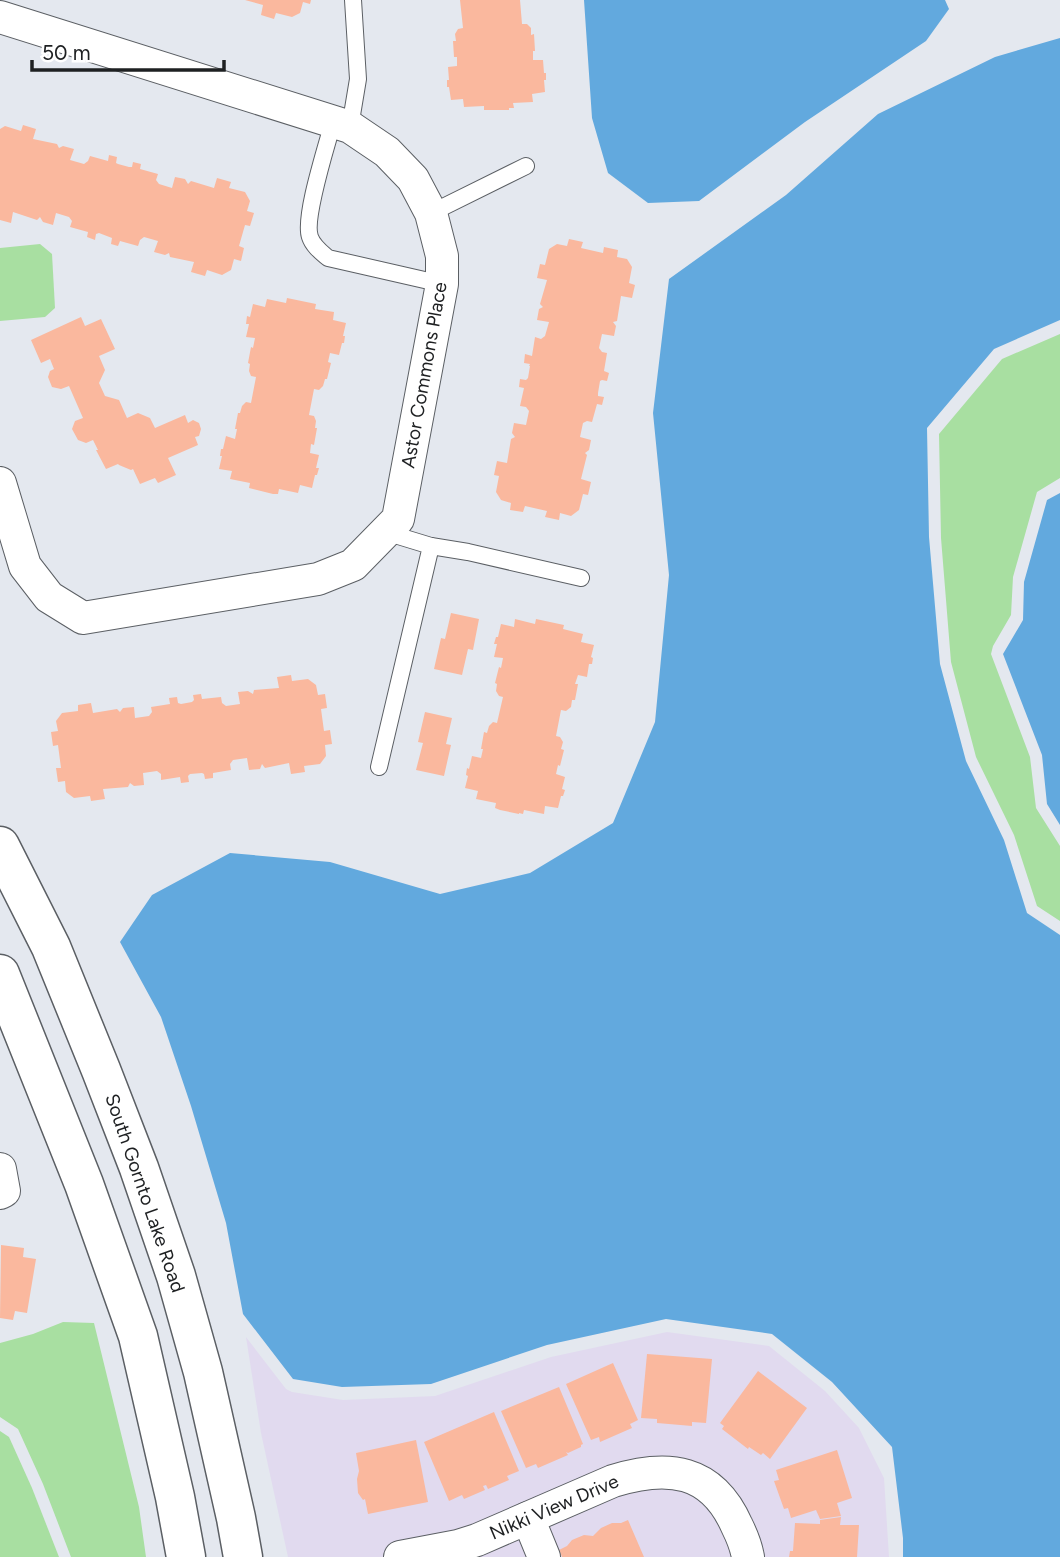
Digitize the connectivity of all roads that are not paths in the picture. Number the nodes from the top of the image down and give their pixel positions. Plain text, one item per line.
1 (353, 0) edge
2 (0, 17) edge
3 (341, 124) junction
4 (526, 166) dead end
5 (431, 213) junction
6 (442, 284) junction
7 (0, 483) edge
8 (385, 533) junction
9 (431, 546) junction
10 (581, 578) dead end
11 (379, 766) dead end
12 (0, 846) edge
13 (0, 974) edge
14 (0, 1169) edge
15 (0, 1193) edge
16 (527, 1518) junction
17 (186, 1557) edge
18 (243, 1557) edge
19 (400, 1557) edge
20 (544, 1557) edge
21 (748, 1557) edge

1 - 3 lane
2 - 3 street, Astor Commons Place
3 - 5 street, Astor Commons Place
3 - 6 lane
4 - 5 lane
5 - 6 street, Astor Commons Place
6 - 8 street, Astor Commons Place
7 - 8 street, Astor Commons Place
8 - 9 lane
9 - 10 lane
9 - 11 lane
12 - 18 street, South Gornto Lake Road
13 - 17 street
14 - 15 street
16 - 19 street, Nikki View Drive
16 - 20 street
16 - 21 street, Nikki View Drive

